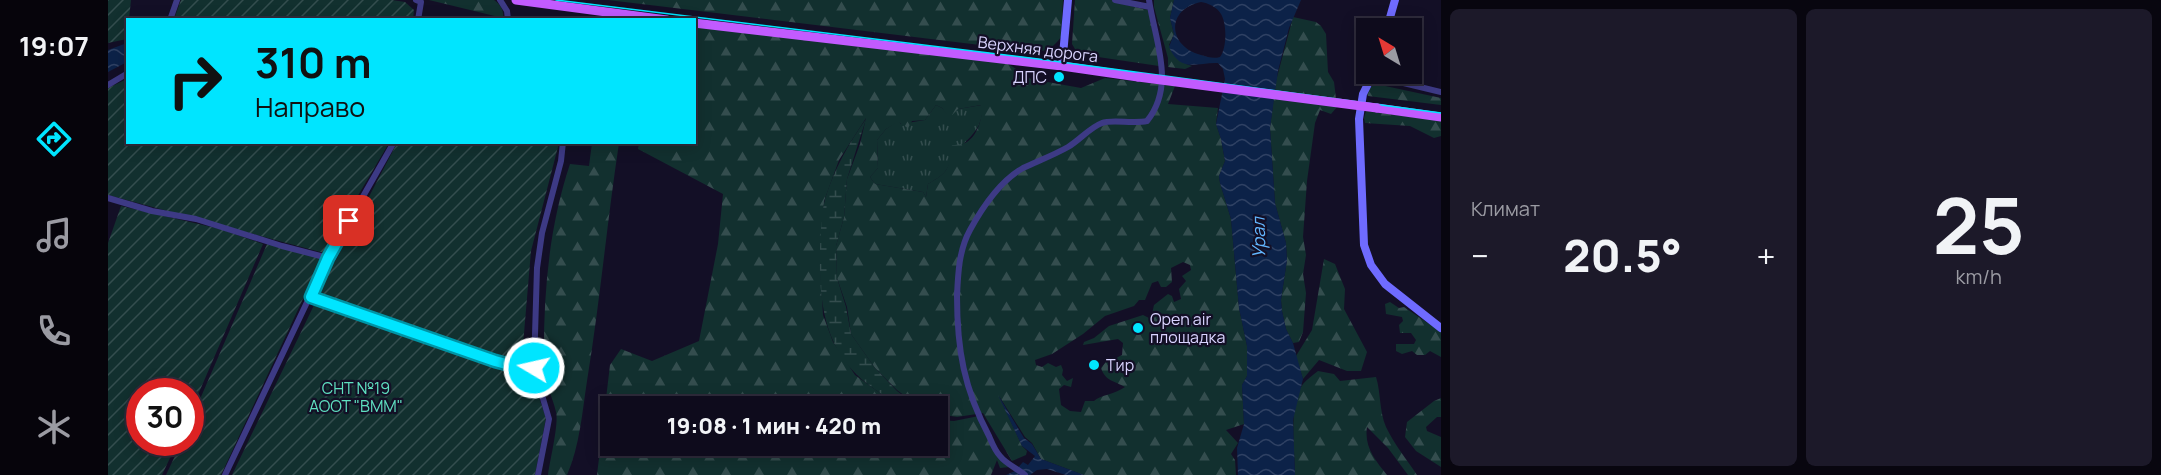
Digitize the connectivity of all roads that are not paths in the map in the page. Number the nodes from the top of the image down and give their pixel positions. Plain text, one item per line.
1 (177, 0) edge
2 (416, 0) edge
3 (500, 0) edge
4 (516, 0) edge
5 (1068, 0) edge
6 (1115, 0) edge
7 (1395, 0) edge
8 (1150, 4) edge
9 (171, 18) edge
10 (418, 18) edge
11 (508, 18) edge
12 (652, 18) edge
13 (1390, 18) edge
14 (696, 23) edge
15 (1062, 66) junction
16 (126, 74) edge
17 (1368, 84) edge
18 (1408, 84) edge
19 (108, 85) edge
20 (1441, 92) edge
21 (1441, 117) edge
22 (393, 144) edge
23 (563, 144) edge
24 (108, 198) edge
25 (328, 258) junction
26 (311, 297) junction
27 (1441, 328) edge
28 (534, 368) junction
29 (225, 475) edge
30 (538, 475) edge
31 (1025, 475) edge

1 - 9 street
2 - 10 street
3 - 11 street
4 - 12 main road
5 - 15 main road
6 - 8 street
7 - 13 main road
8 - 31 street
14 - 15 main road, Верхняя дорога
15 - 21 main road, Верхняя дорога, bridge
16 - 19 street
17 - 27 main road
18 - 20 street
22 - 25 street
23 - 28 street
24 - 25 street
25 - 26 street
26 - 28 street
26 - 29 street
28 - 30 street

